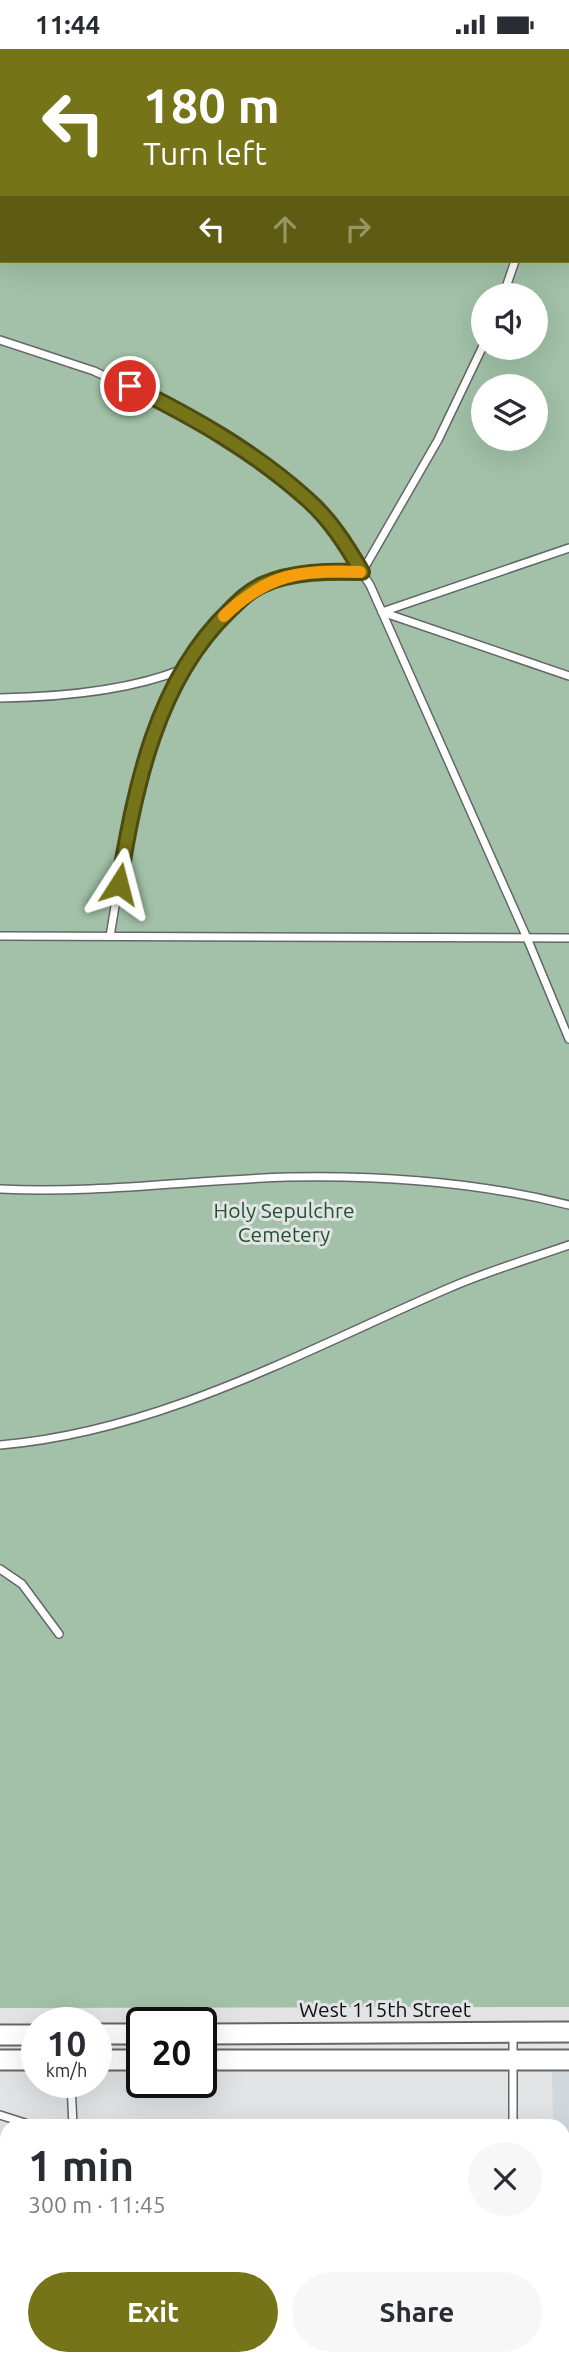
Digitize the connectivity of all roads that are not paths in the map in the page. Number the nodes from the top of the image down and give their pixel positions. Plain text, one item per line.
1 (514, 263) edge
2 (507, 283) edge
3 (0, 340) edge
4 (476, 360) edge
5 (569, 548) edge
6 (362, 572) junction
7 (382, 612) junction
8 (183, 668) junction
9 (569, 676) edge
10 (0, 698) edge
11 (0, 936) edge
12 (110, 936) junction
13 (527, 938) junction
14 (569, 938) edge
15 (569, 1039) edge
16 (0, 1189) edge
17 (569, 1205) edge
18 (569, 1245) edge
19 (0, 1445) edge
20 (0, 1569) edge
21 (59, 1634) dead end
22 (569, 2032) edge
23 (513, 2033) junction
24 (217, 2034) edge
25 (0, 2035) edge
26 (21, 2035) edge
27 (0, 2060) edge
28 (21, 2060) edge
29 (217, 2060) edge
30 (513, 2060) junction
31 (569, 2060) edge
32 (72, 2098) edge
33 (73, 2119) edge
34 (513, 2119) edge

1 - 2 lane
3 - 6 lane
4 - 6 lane
5 - 7 lane
6 - 7 lane
6 - 8 lane
7 - 9 lane
7 - 13 lane
8 - 10 lane
8 - 12 lane
11 - 12 lane
12 - 13 lane
13 - 14 lane
13 - 15 lane
16 - 17 lane
18 - 19 lane
20 - 21 lane
22 - 23 street, West 115th Street
23 - 24 street, West 115th Street
23 - 30 lane
25 - 26 street
27 - 28 street
29 - 30 street
30 - 31 street
30 - 34 lane
32 - 33 lane

